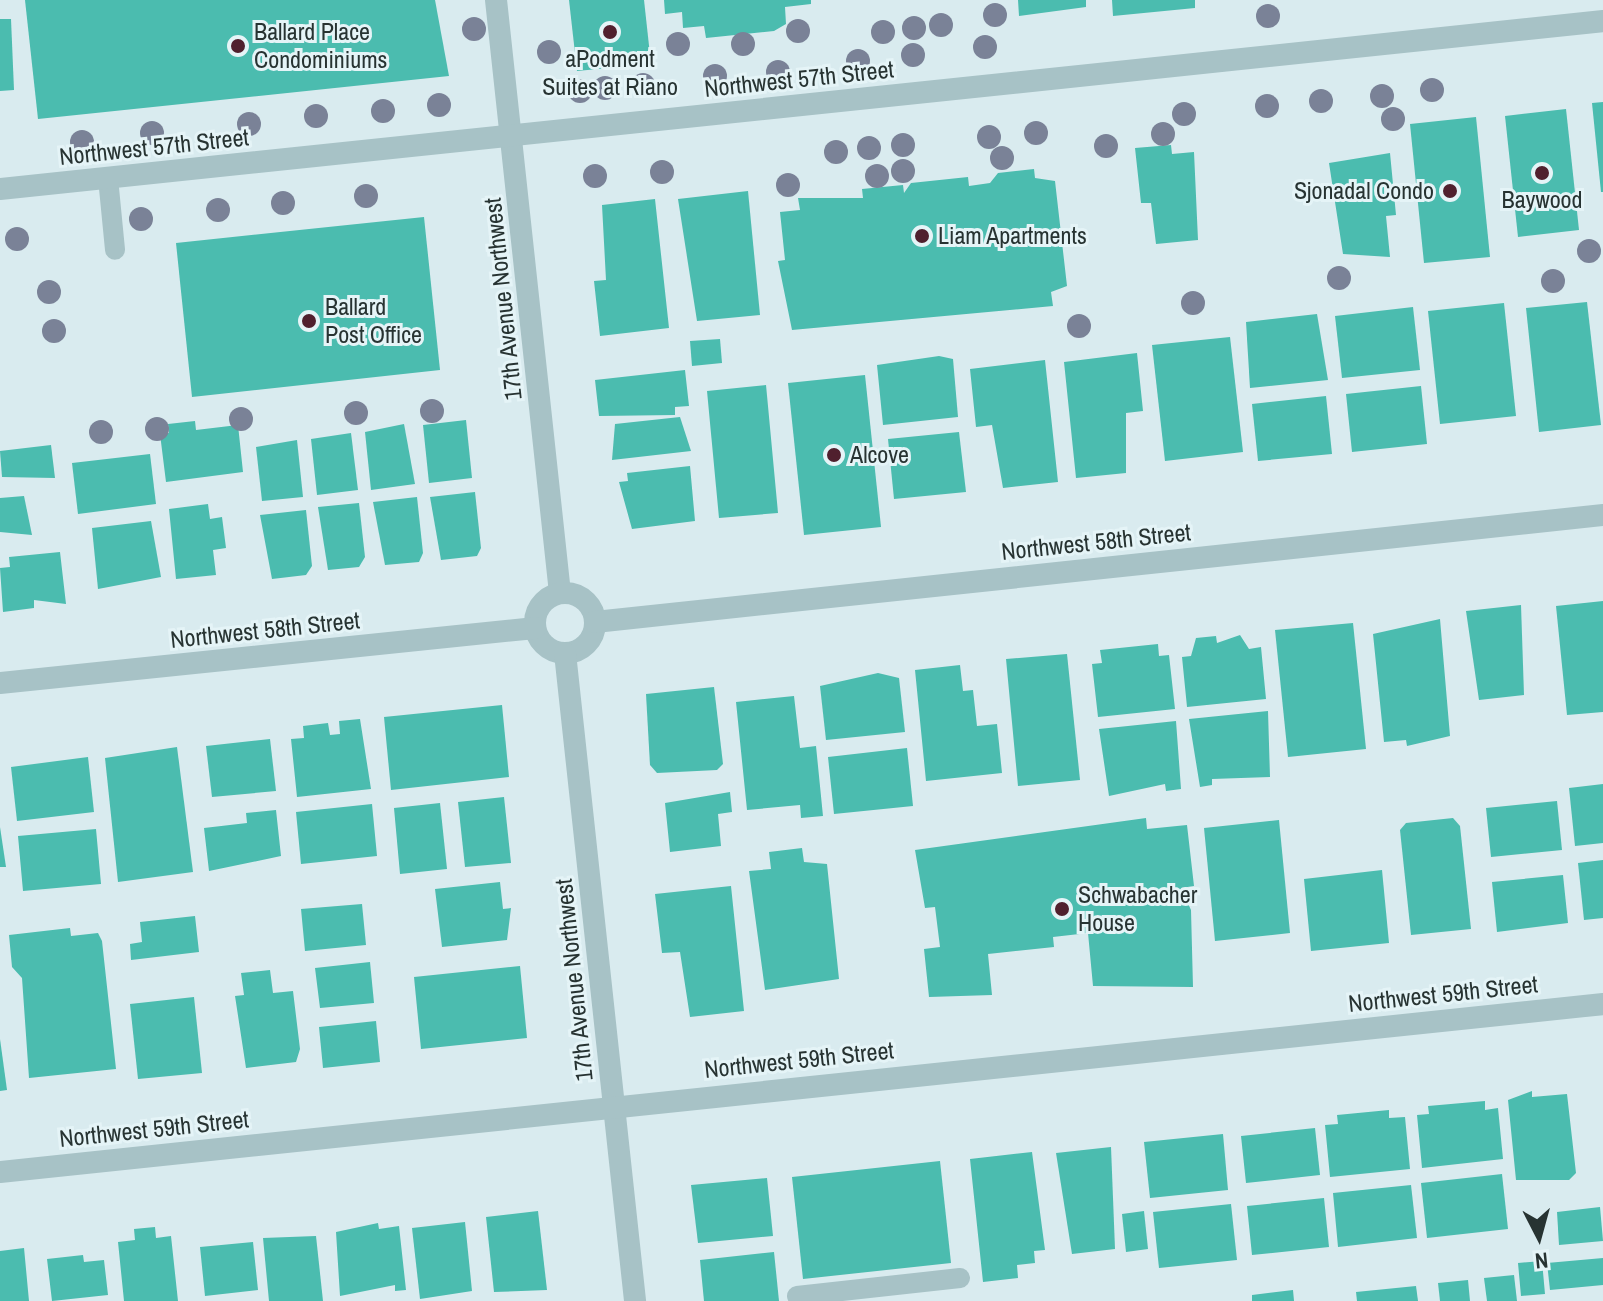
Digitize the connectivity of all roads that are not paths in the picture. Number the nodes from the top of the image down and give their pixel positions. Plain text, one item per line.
1 (496, 0) edge
2 (1603, 21) edge
3 (511, 135) junction
4 (108, 178) junction
5 (0, 189) edge
6 (115, 250) dead end
7 (1603, 515) edge
8 (560, 593) junction
9 (595, 622) junction
10 (535, 628) junction
11 (565, 653) junction
12 (0, 683) edge
13 (1603, 1004) edge
14 (614, 1105) junction
15 (0, 1172) edge
16 (960, 1278) dead end
17 (797, 1296) dead end
18 (635, 1301) edge

1 - 3 street, 17th Avenue Northwest
2 - 3 street, Northwest 57th Street
3 - 4 street, Northwest 57th Street
3 - 8 street, 17th Avenue Northwest
4 - 5 street, Northwest 57th Street
4 - 6 lane
7 - 9 street, Northwest 58th Street
8 - 9 street
8 - 10 street
9 - 11 street
10 - 11 street
10 - 12 street, Northwest 58th Street
11 - 14 street, 17th Avenue Northwest
13 - 14 street, Northwest 59th Street
14 - 15 street, Northwest 59th Street
14 - 18 street, 17th Avenue Northwest
16 - 17 lane

